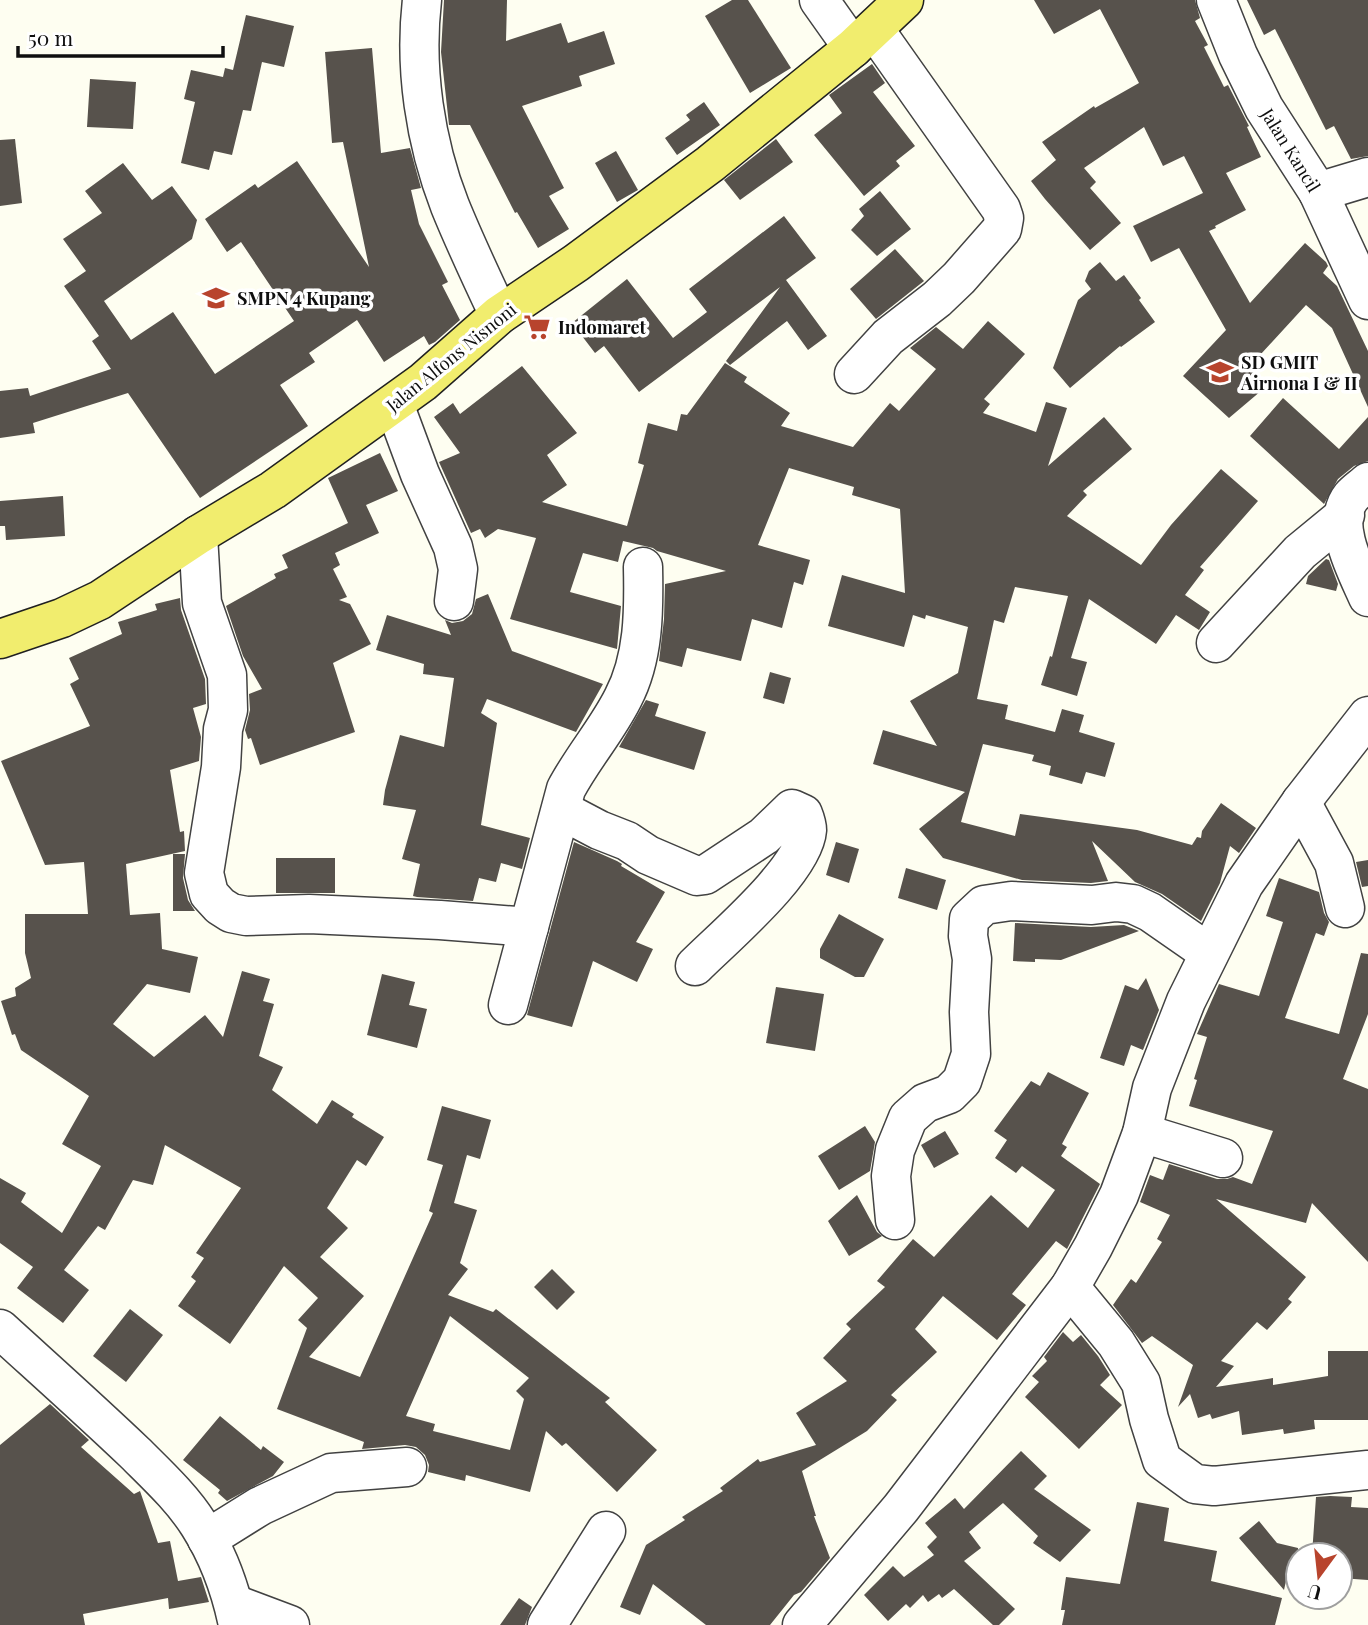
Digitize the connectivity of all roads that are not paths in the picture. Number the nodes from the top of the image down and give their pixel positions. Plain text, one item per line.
1 (422, 0) edge
2 (819, 0) edge
3 (904, 0) edge
4 (1216, 0) edge
5 (863, 38) junction
6 (1368, 177) edge
7 (1318, 192) junction
8 (1368, 300) edge
9 (499, 315) junction
10 (854, 374) dead end
11 (394, 404) junction
12 (1368, 482) edge
13 (1345, 515) junction
14 (198, 535) junction
15 (643, 567) dead end
16 (1368, 597) edge
17 (454, 601) dead end
18 (0, 639) edge
19 (1216, 643) dead end
20 (1368, 716) edge
21 (1301, 802) junction
22 (561, 810) junction
23 (1345, 908) dead end
24 (529, 927) junction
25 (1209, 953) junction
26 (695, 966) dead end
27 (508, 1005) dead end
28 (1142, 1133) junction
29 (1223, 1158) dead end
30 (895, 1220) dead end
31 (1070, 1287) junction
32 (0, 1329) edge
33 (407, 1467) dead end
34 (1368, 1469) edge
35 (607, 1531) dead end
36 (207, 1539) junction
37 (236, 1614) edge
38 (290, 1625) edge
39 (547, 1625) edge
40 (802, 1625) edge

1 - 9 street
2 - 5 street
3 - 5 main road, Jalan Alfons Nisnoni
4 - 7 street, Jalan Kancil
5 - 9 main road, Jalan Alfons Nisnoni
5 - 10 street
6 - 7 street
7 - 8 street, Jalan Kancil
9 - 11 main road, Jalan Alfons Nisnoni
11 - 14 main road, Jalan Alfons Nisnoni
11 - 17 street
12 - 13 street
13 - 16 street
13 - 19 street
14 - 18 main road, Jalan Alfons Nisnoni
14 - 24 street
15 - 22 street
20 - 21 street
21 - 23 street
21 - 25 street
22 - 24 street
22 - 26 street
24 - 27 street
25 - 28 street
25 - 30 street
28 - 29 street
28 - 31 street
31 - 34 street
31 - 40 street
32 - 36 street
33 - 36 street
35 - 39 street
36 - 37 street
37 - 38 street

